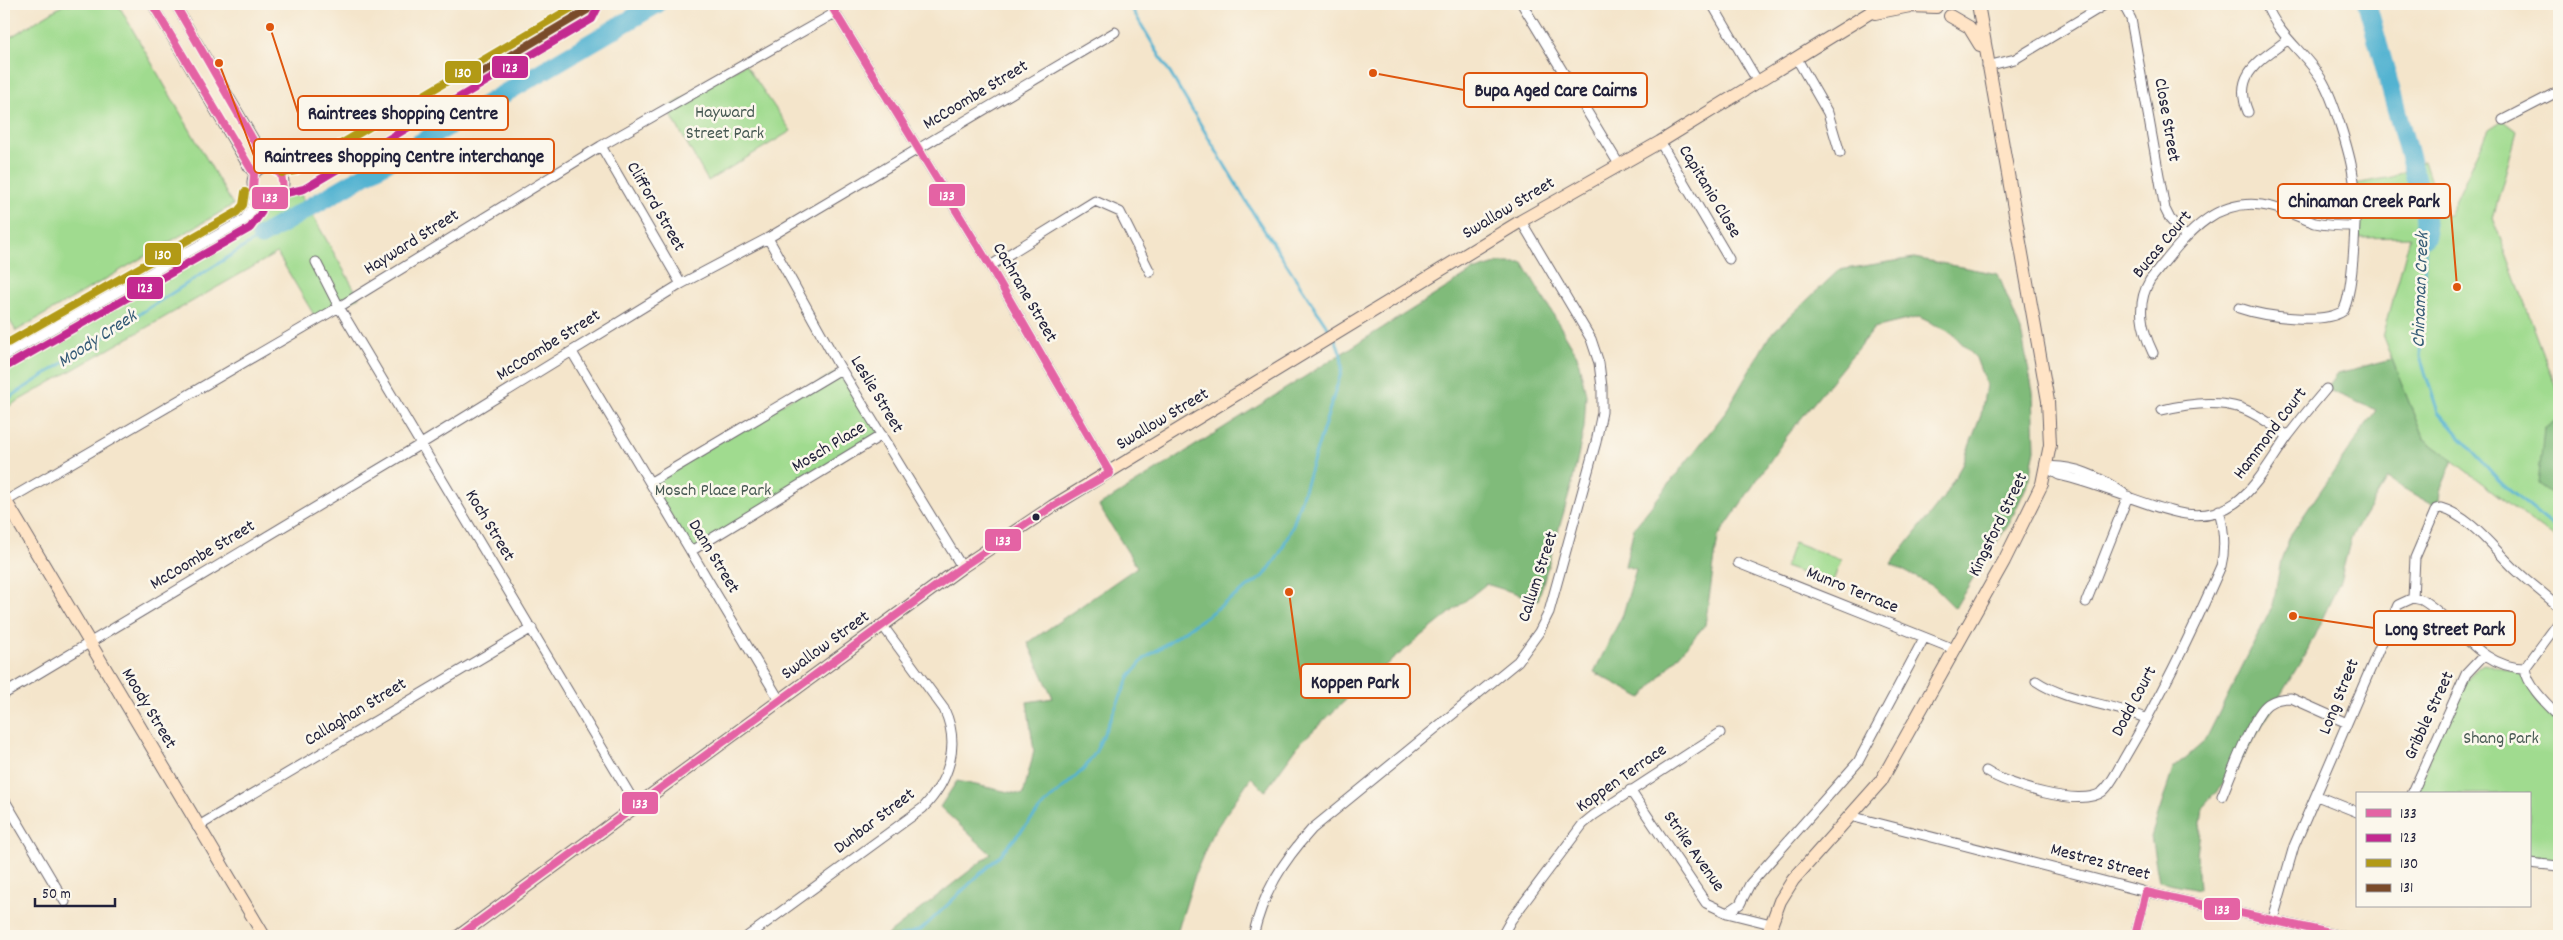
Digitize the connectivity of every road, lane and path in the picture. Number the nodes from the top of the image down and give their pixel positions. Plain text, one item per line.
1 (152, 4) edge
2 (175, 4) edge
3 (830, 4) edge
4 (1522, 4) edge
5 (1712, 4) edge
6 (1884, 4) edge
7 (1978, 4) edge
8 (2106, 4) edge
9 (2123, 4) edge
10 (2266, 4) edge
11 (1935, 6) edge
12 (835, 12) junction
13 (1868, 16) junction
14 (1950, 16) junction
15 (1115, 32) dead end
16 (2287, 40) junction
17 (1797, 58) junction
18 (1987, 66) junction
19 (1758, 82) junction
20 (2559, 91) edge
21 (2248, 112) dead end
22 (2502, 120) dead end
23 (1660, 142) junction
24 (600, 146) junction
25 (919, 149) junction
26 (1840, 153) dead end
27 (268, 166) junction
28 (1620, 166) junction
29 (254, 174) junction
30 (255, 194) junction
31 (1522, 221) junction
32 (2353, 226) junction
33 (2186, 237) junction
34 (768, 238) junction
35 (1730, 259) dead end
36 (316, 262) dead end
37 (990, 266) junction
38 (1150, 272) dead end
39 (681, 284) junction
40 (340, 307) junction
41 (2239, 308) dead end
42 (572, 352) junction
43 (2153, 353) dead end
44 (4, 356) edge
45 (841, 369) junction
46 (2326, 389) dead end
47 (2162, 410) dead end
48 (882, 435) junction
49 (2288, 436) junction
50 (421, 444) junction
51 (2045, 468) junction
52 (1110, 472) junction
53 (651, 482) junction
54 (2128, 496) junction
55 (5, 500) edge
56 (2219, 510) junction
57 (691, 551) junction
58 (1738, 563) dead end
59 (962, 567) junction
60 (2413, 598) junction
61 (2086, 602) dead end
62 (2559, 607) edge
63 (2559, 622) edge
64 (883, 626) junction
65 (532, 628) junction
66 (1924, 638) junction
67 (89, 643) junction
68 (1954, 649) junction
69 (2484, 655) junction
70 (2525, 668) junction
71 (2036, 681) dead end
72 (4, 694) edge
73 (780, 701) junction
74 (2559, 716) edge
75 (2147, 719) junction
76 (2347, 723) junction
77 (1720, 733) dead end
78 (1986, 771) dead end
79 (1630, 790) junction
80 (2413, 792) edge
81 (2222, 796) dead end
82 (2317, 796) junction
83 (4, 799) edge
84 (636, 805) junction
85 (2356, 812) edge
86 (1850, 816) junction
87 (197, 827) junction
88 (2530, 863) edge
89 (2559, 866) edge
90 (2146, 892) junction
91 (65, 902) dead end
92 (1726, 913) junction
93 (2273, 919) junction
94 (1769, 930) edge
95 (264, 936) edge
96 (459, 936) edge
97 (748, 936) edge
98 (1253, 936) edge
99 (1502, 936) edge
100 (2135, 936) edge
101 (2343, 936) edge

1 - 29 street
2 - 27 street
3 - 12 street, Cochrane Street
4 - 28 street
5 - 19 street
6 - 13 street, Swallow Street
7 - 14 street
7 - 18 street, Kingsford Street
8 - 18 street
9 - 33 street, Close Street
10 - 16 street
11 - 13 street, Swallow Street
11 - 14 street, Kingsford Street
12 - 24 street, Hayward Street
12 - 25 street, Cochrane Street
13 - 17 street, Swallow Street
14 - 18 street, Kingsford Street
15 - 25 street, McCoombe Street
16 - 21 street
16 - 32 street
17 - 19 street, Swallow Street
17 - 26 street
18 - 51 street, Kingsford Street
19 - 23 street, Swallow Street
20 - 22 street
23 - 28 street, Swallow Street
23 - 35 street, Capitanio Close
24 - 39 street, Clifford Street
24 - 40 street, Hayward Street
25 - 34 street, McCoombe Street
25 - 37 street, Cochrane Street
27 - 29 street
27 - 30 street
28 - 31 street, Swallow Street
29 - 30 street
30 - 44 street
31 - 52 street, Swallow Street
31 - 98 street, Callum Street
32 - 33 street, Bucas Court
32 - 41 street
33 - 43 street, Bucas Court
34 - 39 street, McCoombe Street
34 - 45 street, Leslie Street
36 - 40 street, Koch Street
37 - 38 street
37 - 52 street, Cochrane Street
39 - 42 street, McCoombe Street
40 - 50 street, Koch Street
40 - 55 street, Hayward Street
42 - 50 street, McCoombe Street
42 - 53 street, Dann Street
45 - 48 street, Leslie Street
45 - 53 street
46 - 49 street, Hammond Court
47 - 49 street
48 - 57 street, Mosch Place
48 - 59 street, Leslie Street
49 - 56 street, Hammond Court
50 - 65 street, Koch Street
50 - 67 street, McCoombe Street
51 - 54 street, Hammond Court
51 - 68 street, Kingsford Street
52 - 59 street, Swallow Street
53 - 57 street, Dann Street
54 - 56 street, Hammond Court
54 - 61 street
55 - 67 street, Moody Street
56 - 75 street, Dodd Court
57 - 73 street, Dann Street
58 - 66 street, Munro Terrace
59 - 64 street, Swallow Street
60 - 62 street
60 - 69 street
60 - 76 street, Long Street
63 - 70 street
64 - 73 street, Swallow Street
64 - 97 street, Dunbar Street
65 - 84 street, Koch Street
65 - 87 street, Callaghan Street
66 - 68 street, Munro Terrace
66 - 92 street
67 - 72 street, McCoombe Street
67 - 87 street, Moody Street
68 - 86 street, Kingsford Street
69 - 70 street
69 - 80 street, Gribble Street
70 - 74 street
71 - 75 street
73 - 84 street, Swallow Street
75 - 78 street, Dodd Court
76 - 81 street
76 - 82 street, Long Street
77 - 79 street, Koppen Terrace
79 - 92 street, Strike Avenue
79 - 99 street, Koppen Terrace
82 - 85 street
82 - 93 street, Long Street
83 - 91 street
84 - 96 street, Swallow Street
86 - 90 street, Mestrez Street
86 - 94 street, Kingsford Street
87 - 95 street, Moody Street
88 - 89 street
90 - 93 street, Mestrez Street
90 - 100 street
92 - 94 street, Strike Avenue
93 - 101 street, Mestrez Street

